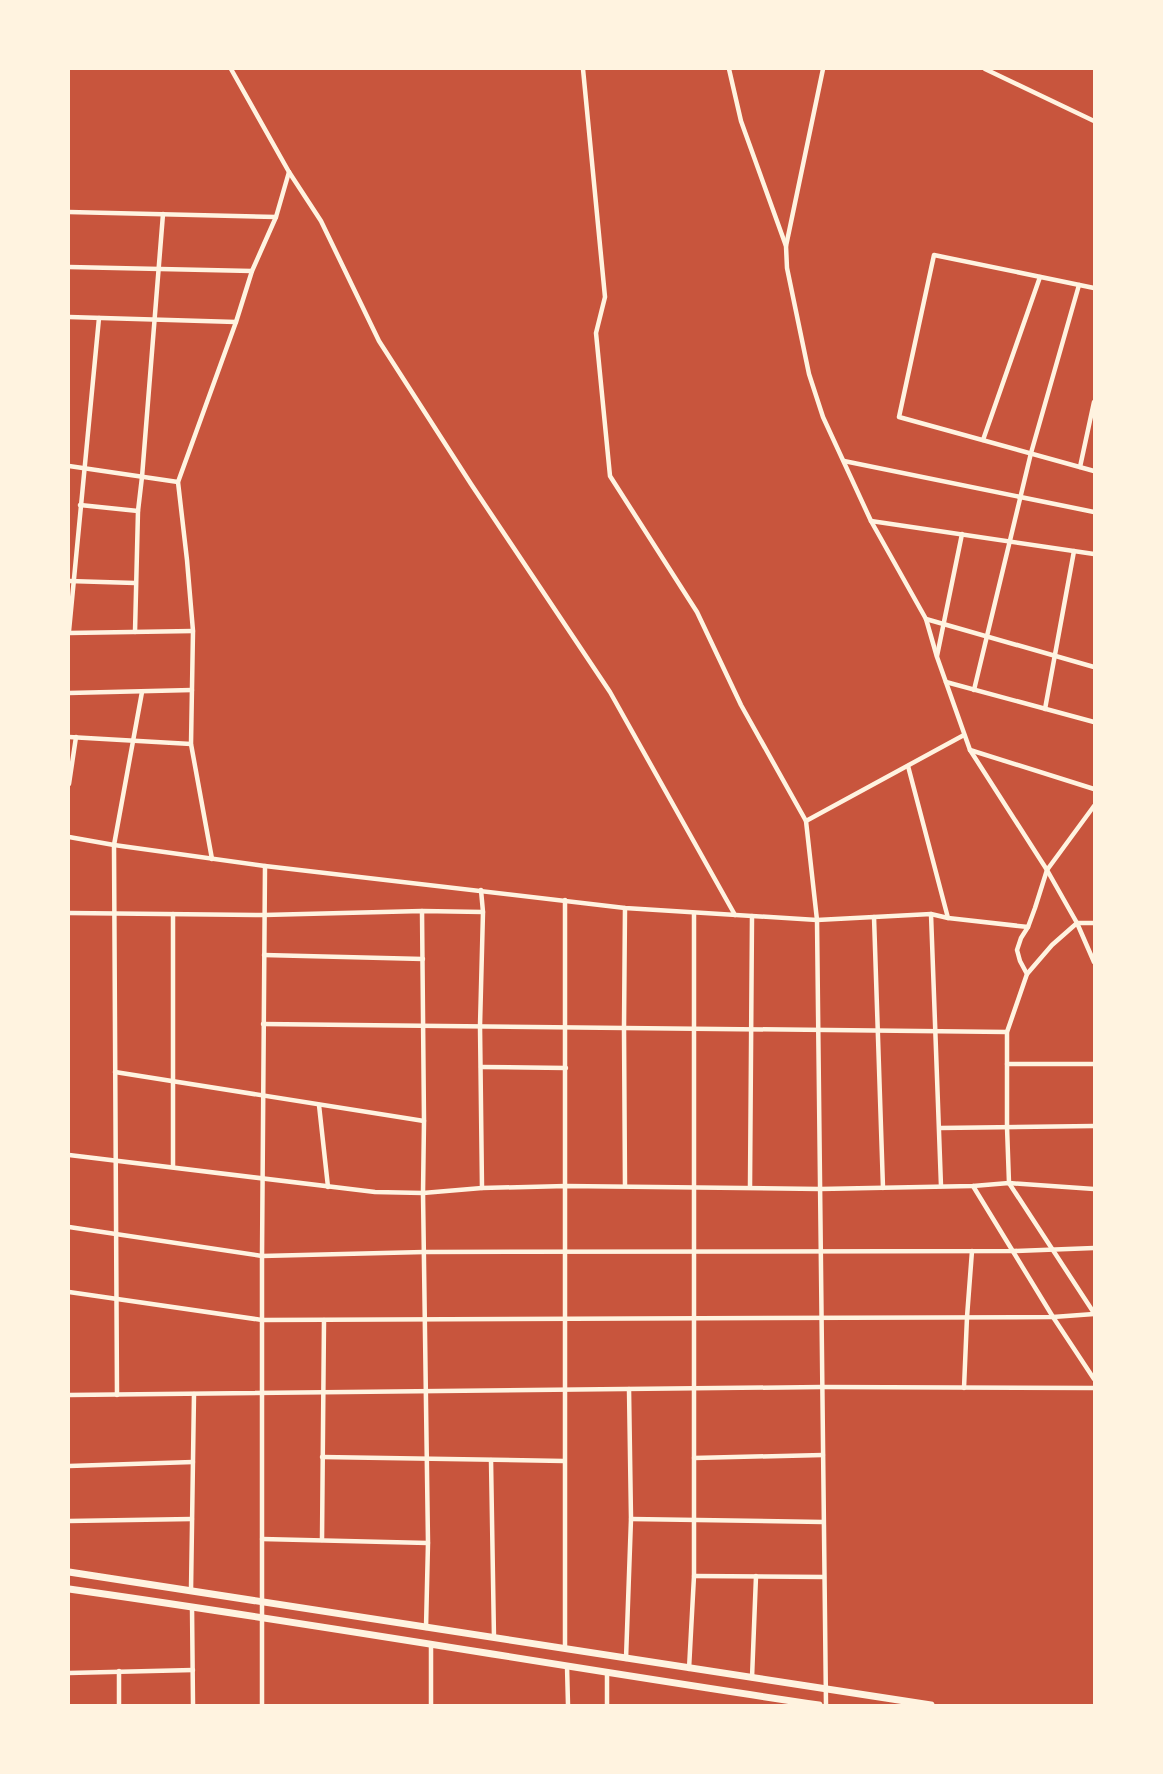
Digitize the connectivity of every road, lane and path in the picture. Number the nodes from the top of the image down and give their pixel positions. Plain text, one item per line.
1 (231, 69) edge
2 (583, 69) edge
3 (729, 69) edge
4 (823, 69) edge
5 (985, 69) edge
6 (1094, 121) edge
7 (289, 172) junction
8 (69, 212) edge
9 (163, 214) junction
10 (276, 217) junction
11 (786, 246) junction
12 (69, 267) edge
13 (159, 269) junction
14 (252, 271) junction
15 (1040, 277) junction
16 (1079, 285) junction
17 (1094, 288) edge
18 (69, 318) edge
19 (99, 318) junction
20 (155, 320) junction
21 (236, 322) junction
22 (1094, 402) edge
23 (983, 440) junction
24 (1031, 453) junction
25 (844, 460) junction
26 (69, 466) edge
27 (1080, 467) junction
28 (84, 468) junction
29 (1094, 470) edge
30 (142, 477) junction
31 (178, 482) junction
32 (1021, 497) junction
33 (80, 505) junction
34 (138, 511) junction
35 (1094, 512) edge
36 (871, 520) junction
37 (962, 534) junction
38 (1010, 542) junction
39 (1074, 551) junction
40 (1094, 554) edge
41 (71, 581) edge
42 (135, 583) junction
43 (926, 619) junction
44 (944, 624) junction
45 (193, 631) junction
46 (69, 632) edge
47 (135, 632) junction
48 (987, 636) junction
49 (1055, 656) junction
50 (937, 657) junction
51 (1094, 668) edge
52 (946, 682) junction
53 (192, 690) junction
54 (974, 690) junction
55 (142, 692) junction
56 (69, 693) edge
57 (1045, 709) junction
58 (1094, 722) edge
59 (964, 735) junction
60 (69, 737) edge
61 (76, 737) junction
62 (133, 741) junction
63 (191, 744) junction
64 (970, 750) junction
65 (908, 766) junction
66 (69, 784) edge
67 (1094, 789) edge
68 (1094, 806) edge
69 (806, 821) junction
70 (69, 837) edge
71 (114, 845) junction
72 (212, 859) junction
73 (265, 866) junction
74 (1047, 870) junction
75 (481, 890) junction
76 (565, 900) junction
77 (625, 908) junction
78 (422, 911) junction
79 (482, 912) junction
80 (69, 913) edge
81 (694, 913) junction
82 (115, 914) junction
83 (173, 914) junction
84 (932, 914) junction
85 (264, 915) junction
86 (735, 915) junction
87 (752, 916) junction
88 (874, 917) junction
89 (948, 918) junction
90 (817, 920) junction
91 (1077, 923) junction
92 (1094, 923) edge
93 (1028, 927) junction
94 (264, 955) junction
95 (423, 959) junction
96 (1094, 962) edge
97 (1027, 974) junction
98 (263, 1024) junction
99 (423, 1026) junction
100 (480, 1026) junction
101 (566, 1027) junction
102 (624, 1028) junction
103 (694, 1029) junction
104 (750, 1029) junction
105 (818, 1030) junction
106 (877, 1031) junction
107 (937, 1031) junction
108 (1007, 1032) junction
109 (1007, 1064) junction
110 (1094, 1064) edge
111 (481, 1067) junction
112 (566, 1068) junction
113 (115, 1072) junction
114 (173, 1082) junction
115 (264, 1096) junction
116 (319, 1105) junction
117 (424, 1121) junction
118 (1094, 1126) edge
119 (1007, 1127) junction
120 (940, 1128) junction
121 (69, 1154) edge
122 (116, 1160) junction
123 (173, 1167) junction
124 (263, 1178) junction
125 (1009, 1183) junction
126 (566, 1186) junction
127 (625, 1186) junction
128 (942, 1186) junction
129 (973, 1186) junction
130 (328, 1187) junction
131 (694, 1187) junction
132 (750, 1187) junction
133 (482, 1188) junction
134 (883, 1188) junction
135 (820, 1189) junction
136 (1094, 1190) edge
137 (423, 1193) junction
138 (69, 1227) edge
139 (116, 1235) junction
140 (1094, 1248) edge
141 (1052, 1249) junction
142 (820, 1250) junction
143 (694, 1251) junction
144 (972, 1251) junction
145 (1014, 1251) junction
146 (424, 1252) junction
147 (564, 1252) junction
148 (262, 1256) junction
149 (69, 1292) edge
150 (117, 1299) junction
151 (1094, 1314) edge
152 (967, 1317) junction
153 (1053, 1317) junction
154 (821, 1318) junction
155 (565, 1319) junction
156 (694, 1319) junction
157 (262, 1320) junction
158 (324, 1320) junction
159 (426, 1320) junction
160 (1094, 1379) edge
161 (822, 1388) junction
162 (964, 1388) junction
163 (1094, 1388) edge
164 (694, 1389) junction
165 (564, 1390) junction
166 (629, 1390) junction
167 (426, 1392) junction
168 (262, 1393) junction
169 (323, 1393) junction
170 (194, 1394) junction
171 (69, 1395) edge
172 (117, 1395) junction
173 (823, 1455) junction
174 (322, 1457) junction
175 (694, 1458) junction
176 (427, 1459) junction
177 (491, 1460) junction
178 (564, 1460) junction
179 (193, 1462) junction
180 (69, 1466) edge
181 (192, 1519) junction
182 (631, 1519) junction
183 (694, 1520) junction
184 (69, 1521) edge
185 (824, 1522) junction
186 (262, 1539) junction
187 (322, 1540) junction
188 (428, 1543) junction
189 (69, 1572) edge
190 (694, 1576) junction
191 (756, 1576) junction
192 (824, 1577) junction
193 (69, 1588) edge
194 (191, 1591) junction
195 (261, 1602) junction
196 (192, 1606) junction
197 (261, 1616) junction
198 (426, 1628) junction
199 (494, 1638) junction
200 (431, 1644) junction
201 (565, 1649) junction
202 (626, 1660) junction
203 (568, 1666) junction
204 (689, 1669) junction
205 (193, 1670) junction
206 (119, 1672) junction
207 (69, 1673) edge
208 (607, 1674) junction
209 (752, 1678) junction
210 (826, 1689) junction
211 (119, 1705) edge
212 (194, 1705) edge
213 (262, 1705) edge
214 (431, 1705) edge
215 (568, 1705) edge
216 (607, 1705) edge
217 (819, 1705) edge
218 (826, 1705) edge
219 (931, 1705) edge

1 - 7 street
2 - 69 street
3 - 11 street
4 - 11 street
5 - 6 street
7 - 10 street
7 - 86 street
8 - 9 street
9 - 10 street
9 - 13 street
10 - 14 street
11 - 25 street
12 - 13 street
13 - 14 street
13 - 20 street
14 - 21 street
15 - 16 street
15 - 23 street
15 - 23 street
16 - 17 street
16 - 24 street
18 - 19 street
19 - 20 street
19 - 28 street
20 - 21 street
20 - 30 street
21 - 31 street
22 - 27 street
23 - 24 street
24 - 27 street
24 - 32 street
25 - 32 street
25 - 36 street
26 - 28 street
27 - 29 street
28 - 30 street
28 - 33 street
30 - 31 street
30 - 34 street
31 - 45 street
32 - 35 street
32 - 38 street
33 - 34 street
33 - 41 street
34 - 42 street
36 - 37 street
36 - 43 street
37 - 38 street
37 - 44 street
38 - 39 street
38 - 48 street
39 - 40 street
39 - 49 street
41 - 42 street
41 - 46 street
42 - 47 street
43 - 44 street
43 - 50 street
44 - 48 street
44 - 50 street
45 - 47 street
45 - 53 street
46 - 47 street
48 - 49 street
48 - 54 street
49 - 51 street
49 - 57 street
50 - 52 street
52 - 54 street
52 - 59 street
53 - 55 street
53 - 63 street
54 - 57 street
55 - 56 street
55 - 62 street
57 - 58 street
59 - 64 street
59 - 65 street
60 - 61 street
61 - 62 street
61 - 66 street
62 - 63 street
62 - 71 street
63 - 72 street
64 - 67 street
64 - 74 street
65 - 69 street
65 - 89 street
68 - 74 street
69 - 90 street
70 - 71 street
71 - 72 street
71 - 82 street
72 - 73 street
73 - 75 street
73 - 85 street
74 - 91 street
74 - 93 street
75 - 76 street
75 - 79 street
76 - 77 street
76 - 101 street
77 - 81 street
77 - 102 street
78 - 79 street
78 - 85 street
78 - 95 street
79 - 100 street
80 - 82 street
81 - 86 street
81 - 103 street
82 - 83 street
82 - 113 street
83 - 85 street
83 - 114 street
84 - 88 street
84 - 89 street
84 - 107 street
85 - 94 street
86 - 87 street
87 - 90 street
87 - 104 street
88 - 90 street
88 - 106 street
89 - 93 street
90 - 105 street
91 - 92 street
91 - 96 street
91 - 97 street
93 - 97 street
94 - 95 street
94 - 98 street
95 - 99 street
97 - 108 street
98 - 99 street
98 - 115 street
99 - 100 street
99 - 117 street
100 - 101 street
100 - 111 street
101 - 102 street
101 - 112 street
102 - 103 street
102 - 127 street
103 - 104 street
103 - 131 street
104 - 105 street
104 - 132 street
105 - 106 street
105 - 135 street
106 - 107 street
106 - 134 street
107 - 108 street
107 - 120 street
108 - 109 street
109 - 110 street
109 - 119 street
111 - 112 street
111 - 133 street
112 - 126 street
113 - 114 street
113 - 122 street
114 - 115 street
114 - 123 street
115 - 116 street
115 - 124 street
116 - 117 street
116 - 130 street
117 - 137 street
118 - 119 street
119 - 120 street
119 - 125 street
120 - 128 street
121 - 122 street
122 - 123 street
122 - 139 street
123 - 124 street
124 - 130 street
124 - 148 street
125 - 129 street
125 - 136 street
125 - 141 street
126 - 127 street
126 - 133 street
126 - 147 street
127 - 131 street
128 - 129 street
128 - 134 street
129 - 145 street
130 - 137 street
131 - 132 street
131 - 143 street
132 - 135 street
133 - 137 street
134 - 135 street
135 - 142 street
137 - 146 street
138 - 139 street
139 - 148 street
139 - 150 street
140 - 141 street
141 - 145 street
141 - 151 street
142 - 143 street
142 - 144 street
142 - 154 street
143 - 147 street
143 - 156 street
144 - 145 street
144 - 152 street
145 - 153 street
146 - 147 street
146 - 148 street
146 - 159 street
147 - 155 street
148 - 157 street
149 - 150 street
150 - 157 street
150 - 172 street
151 - 153 street
152 - 153 street
152 - 154 street
152 - 162 street
153 - 160 street
154 - 156 street
154 - 161 street
155 - 156 street
155 - 159 street
155 - 165 street
156 - 164 street
157 - 158 street
157 - 168 street
158 - 159 street
158 - 169 street
159 - 167 street
161 - 162 street
161 - 164 street
161 - 173 street
162 - 163 street
164 - 166 street
164 - 175 street
165 - 166 street
165 - 167 street
165 - 178 street
166 - 182 street
167 - 169 street
167 - 176 street
168 - 169 street
168 - 170 street
168 - 186 street
169 - 174 street
170 - 172 street
170 - 179 street
171 - 172 street
173 - 175 street
173 - 185 street
174 - 176 street
174 - 187 street
175 - 183 street
176 - 177 street
176 - 188 street
177 - 178 street
177 - 199 street
178 - 201 street
179 - 180 street
179 - 181 street
181 - 184 street
181 - 194 street
182 - 183 street
182 - 202 street
183 - 185 street
183 - 190 street
185 - 192 street
186 - 187 street
186 - 195 street
187 - 188 street
188 - 198 street
189 - 194 main road
190 - 191 street
190 - 204 street
191 - 192 street
191 - 209 street
192 - 210 street
193 - 196 main road
194 - 195 main road
195 - 197 street
195 - 198 main road
196 - 197 main road
196 - 205 street
197 - 200 main road
197 - 213 street
198 - 199 main road
199 - 201 main road
200 - 203 main road
200 - 214 street
201 - 202 main road
202 - 204 main road
203 - 208 main road
203 - 215 street
204 - 209 main road
205 - 206 street
205 - 212 street
206 - 207 street
206 - 211 street
208 - 216 street
208 - 217 main road
209 - 210 main road
210 - 218 street
210 - 219 main road

